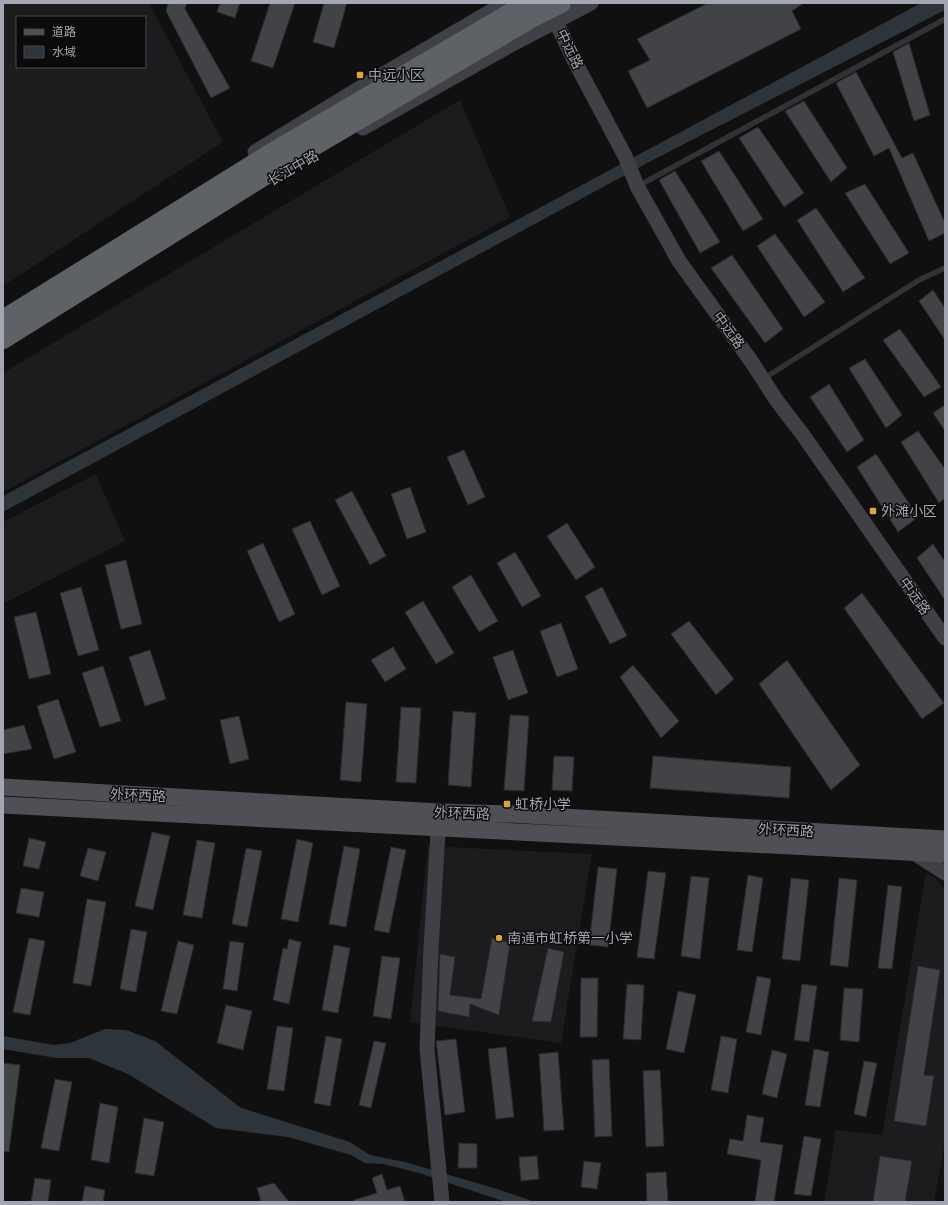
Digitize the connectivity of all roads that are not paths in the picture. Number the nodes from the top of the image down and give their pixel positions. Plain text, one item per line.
1 (505, 3) edge
2 (528, 3) edge
3 (547, 3) edge
4 (592, 3) edge
5 (558, 12) edge
6 (945, 19) edge
7 (636, 182) junction
8 (945, 268) edge
9 (3, 311) edge
10 (3, 320) edge
11 (3, 339) edge
12 (3, 348) edge
13 (762, 379) junction
14 (945, 638) edge
15 (3, 787) edge
16 (3, 805) edge
17 (439, 820) junction
18 (943, 837) edge
19 (914, 853) junction
20 (945, 854) edge
21 (945, 874) edge
22 (442, 1202) edge

1 - 9 main road
2 - 10 highway, 长江中路
3 - 5 main road, 中远路
4 - 5 main road, 长江中路
5 - 7 main road, 中远路
5 - 11 highway, 长江中路
5 - 12 main road, 长江中路
6 - 7 lane
7 - 13 main road, 中远路
8 - 13 lane
13 - 14 main road, 中远路
15 - 17 main road, 外环西路
16 - 17 main road, 外环西路
17 - 18 main road, 外环西路
17 - 19 main road, 外环西路
17 - 22 main road
19 - 20 main road, 外环西路
19 - 21 main road

